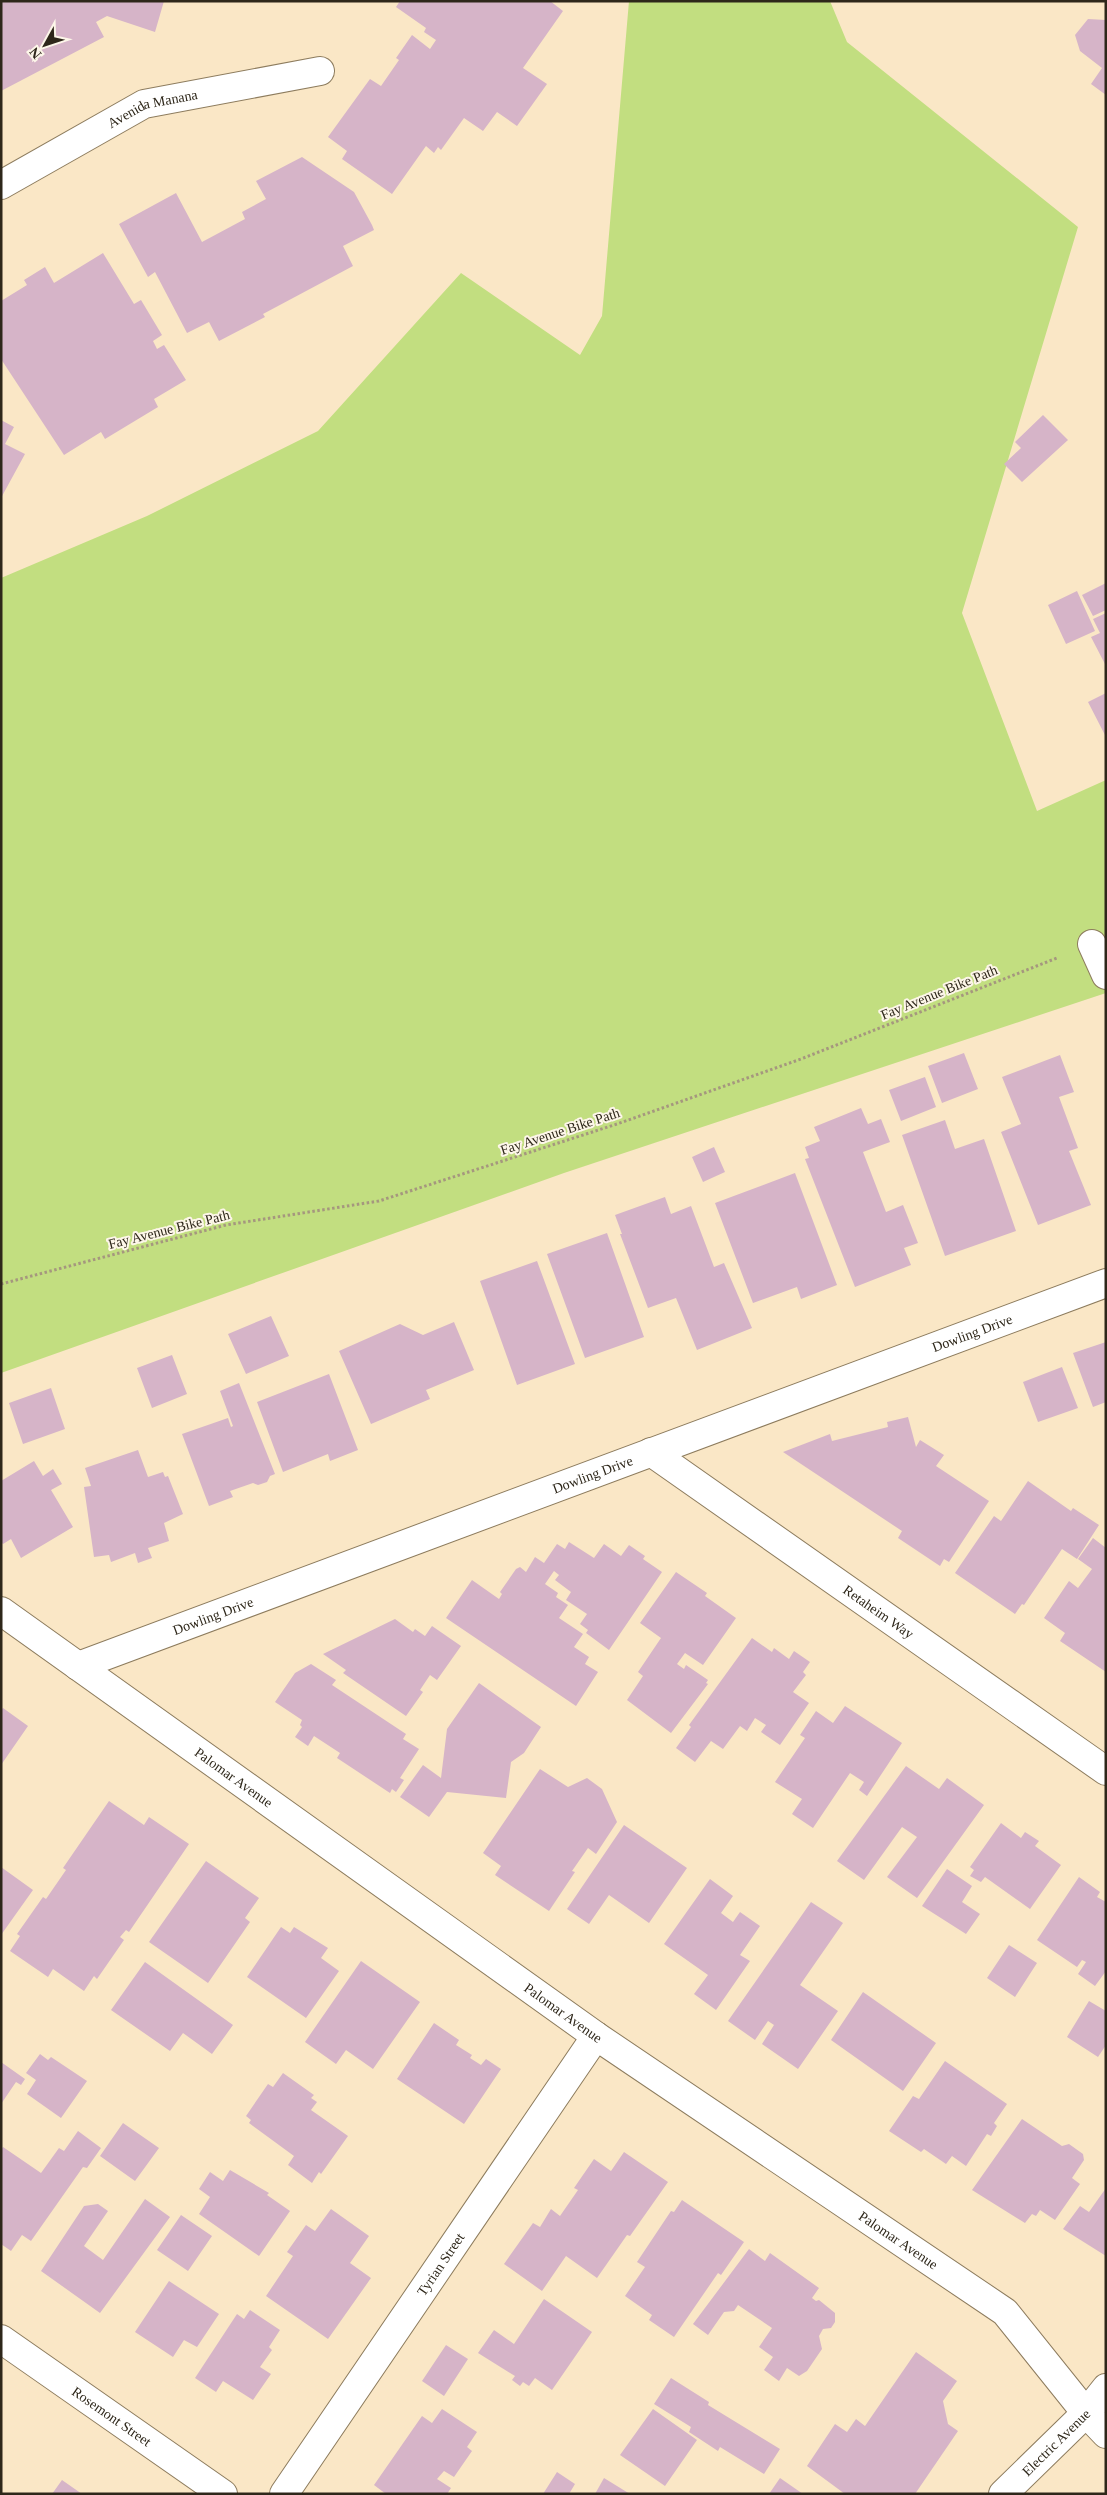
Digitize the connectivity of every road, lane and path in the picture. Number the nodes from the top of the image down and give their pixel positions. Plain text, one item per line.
1 (320, 71) dead end
2 (1, 186) edge
3 (1092, 944) joint
4 (1106, 975) edge
5 (1106, 1283) edge
6 (1, 1284) edge
7 (651, 1452) junction
8 (1, 1611) edge
9 (78, 1666) junction
10 (1106, 1772) edge
11 (596, 2036) junction
12 (1, 2339) edge
13 (1106, 2388) edge
14 (1086, 2413) junction
15 (1106, 2434) edge
16 (223, 2494) edge
17 (284, 2494) edge
18 (1003, 2494) edge

1 - 2 street, Avenida Manana
3 - 4 street
3 - 6 path, Fay Avenue Bike Path
5 - 7 street, Dowling Drive
7 - 9 street, Dowling Drive
7 - 10 street, Retaheim Way
8 - 9 street, Palomar Avenue
9 - 11 street, Palomar Avenue
11 - 14 street, Palomar Avenue
11 - 17 street, Tyrian Street
12 - 16 street, Rosemont Street
13 - 14 street, Electric Avenue
14 - 15 street, Palomar Avenue
14 - 18 street, Electric Avenue

